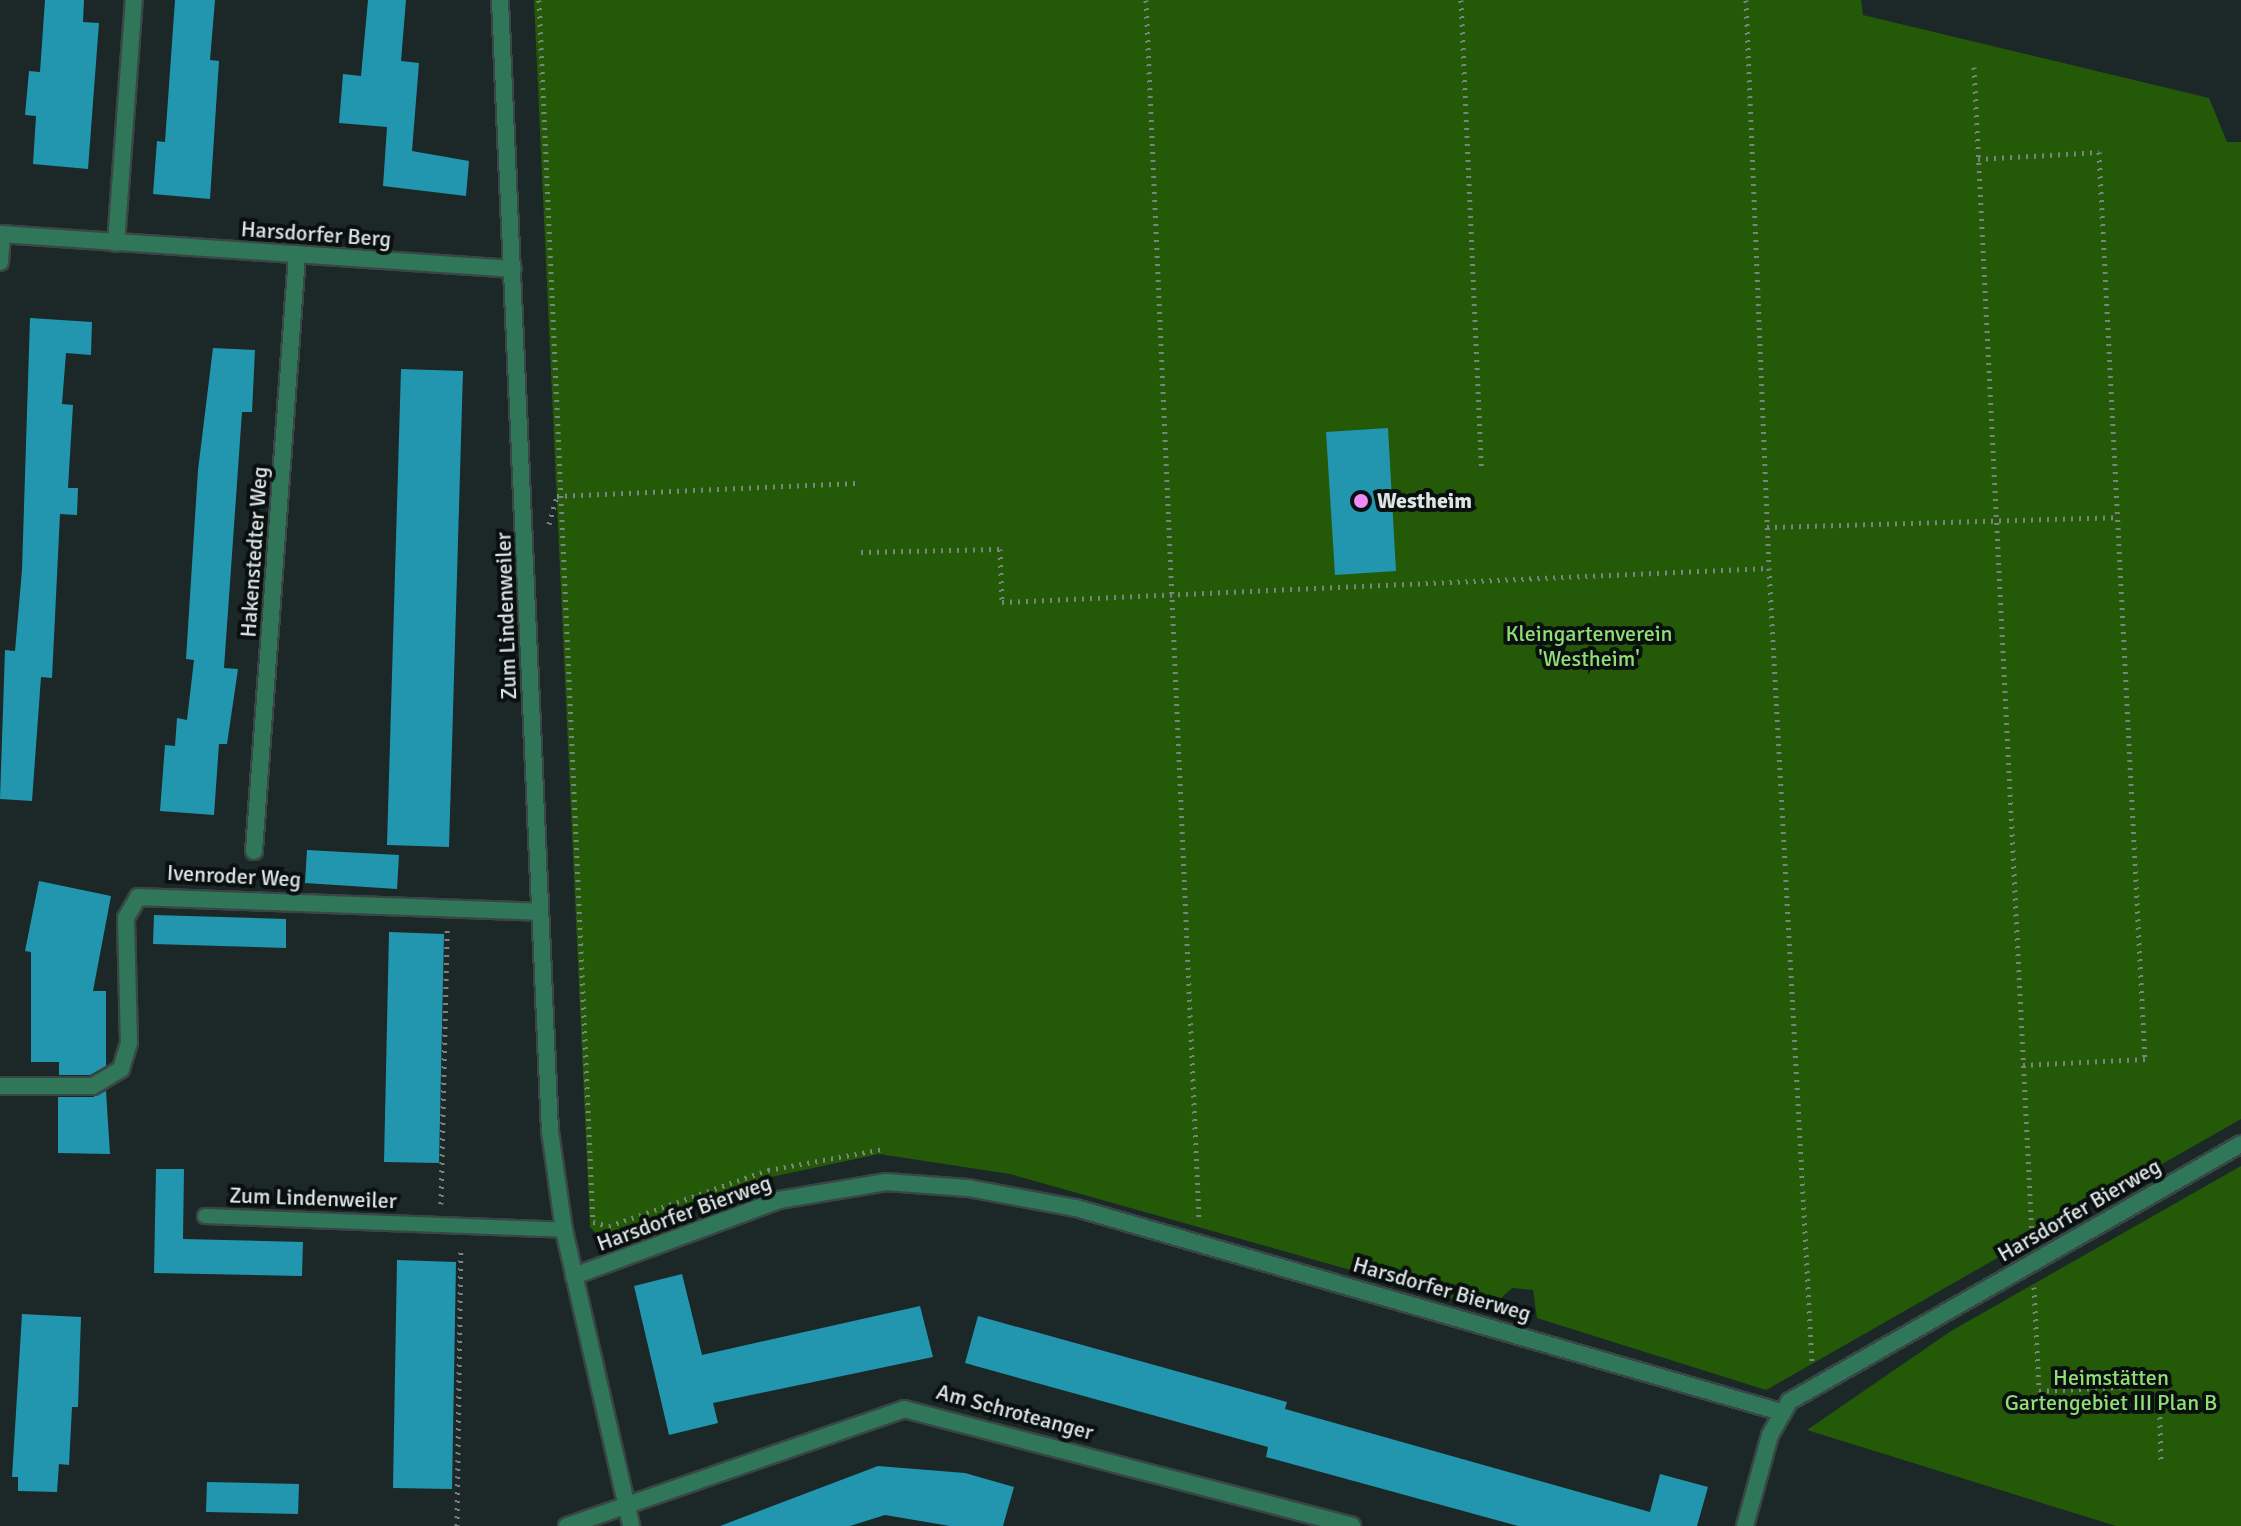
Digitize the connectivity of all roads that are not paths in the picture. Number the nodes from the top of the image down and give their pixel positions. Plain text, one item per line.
1 (134, 0) edge
2 (500, 0) edge
3 (1, 234) edge
4 (116, 243) junction
5 (297, 255) junction
6 (0, 262) edge
7 (513, 269) junction
8 (254, 851) dead end
9 (538, 912) junction
10 (0, 1086) edge
11 (2241, 1144) edge
12 (205, 1216) dead end
13 (564, 1230) junction
14 (574, 1276) junction
15 (1781, 1412) junction
16 (625, 1504) junction
17 (567, 1526) edge
18 (631, 1526) edge
19 (1352, 1526) edge
20 (1745, 1526) edge

1 - 4 street
2 - 7 street, Zum Lindenweiler
3 - 4 street, Harsdorfer Berg
3 - 6 street
4 - 5 street, Harsdorfer Berg
5 - 7 street, Harsdorfer Berg
5 - 8 street, Hakenstedter Weg
7 - 9 street, Zum Lindenweiler
9 - 10 street, Ivenroder Weg
9 - 13 street, Zum Lindenweiler
11 - 15 street, Harsdorfer Bierweg
12 - 13 lane, Zum Lindenweiler
13 - 14 street, Zum Lindenweiler
14 - 15 street, Harsdorfer Bierweg
14 - 16 street, Zum Lindenweiler
15 - 20 street
16 - 17 street, Am Schroteanger
16 - 18 street, Zum Lindenweiler
16 - 19 street, Am Schroteanger

